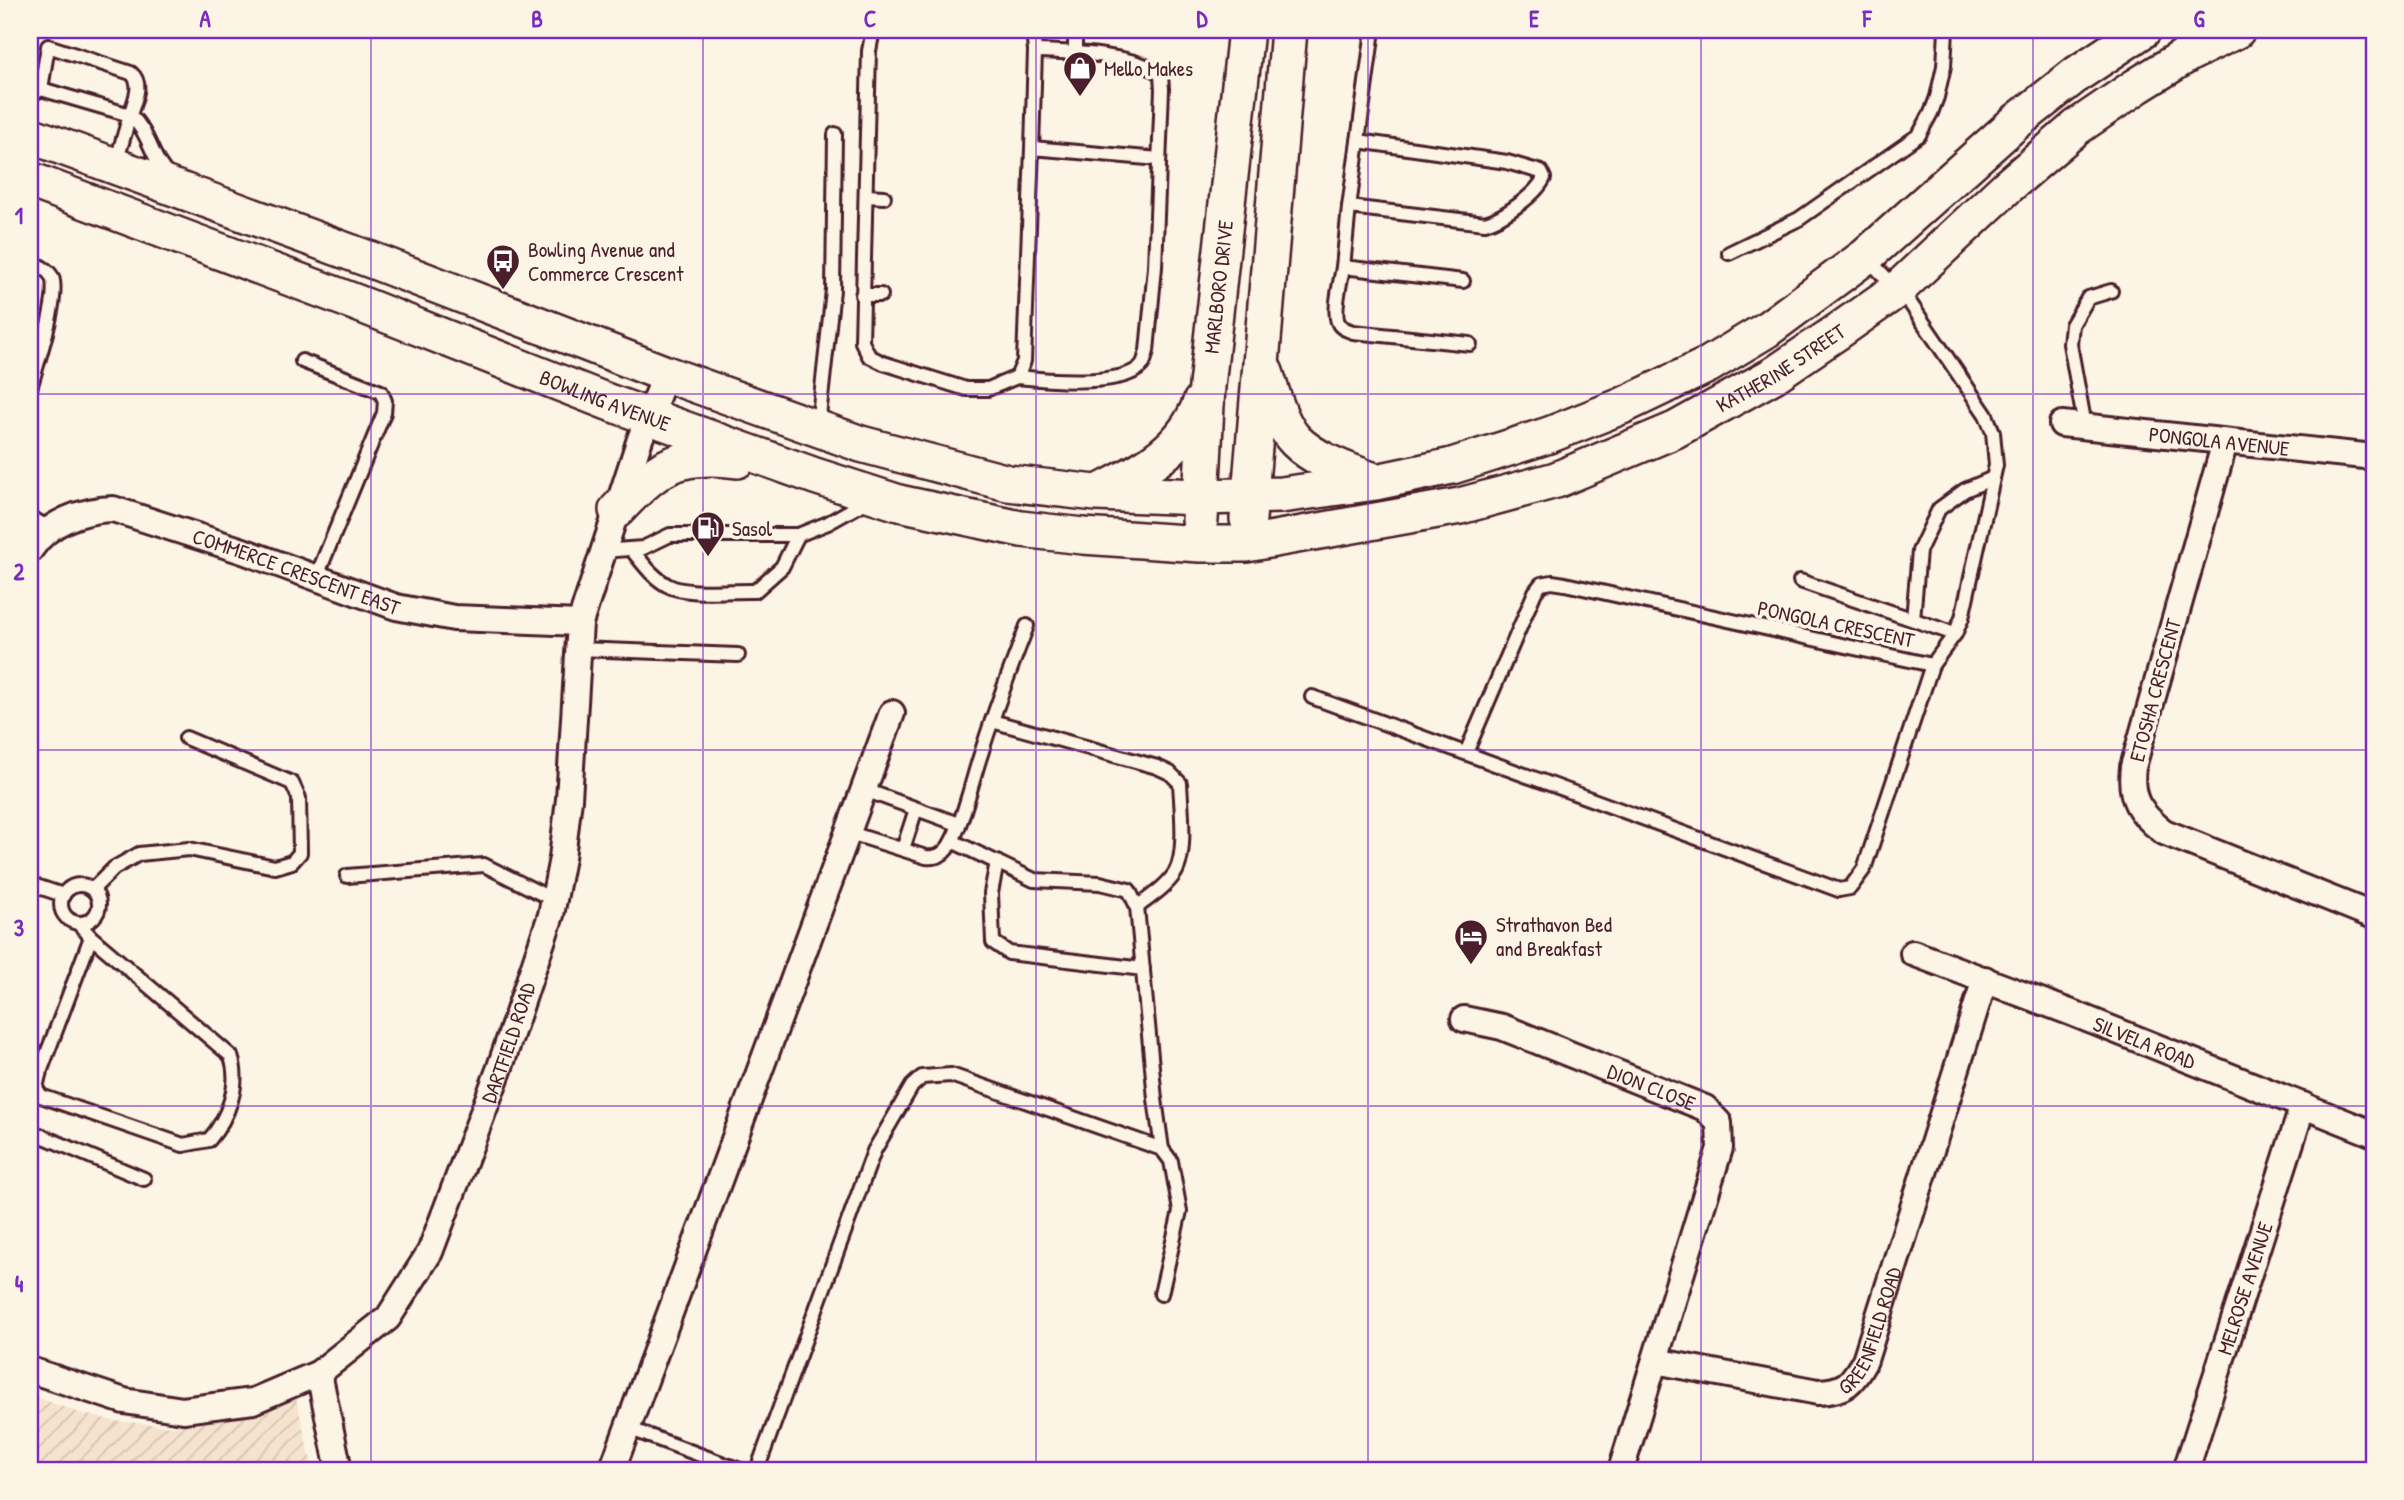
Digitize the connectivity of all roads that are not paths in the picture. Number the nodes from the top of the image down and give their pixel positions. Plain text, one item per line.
1 (873, 30) edge
2 (1033, 30) edge
3 (1075, 30) edge
4 (1246, 30) edge
5 (1289, 30) edge
6 (1373, 30) edge
7 (1946, 30) edge
8 (2143, 30) edge
9 (2237, 30) edge
10 (2199, 38) edge
11 (1035, 51) junction
12 (1075, 53) junction
13 (35, 92) edge
14 (130, 115) junction
15 (835, 134) dead end
16 (30, 135) edge
17 (1358, 141) junction
18 (1032, 148) junction
19 (1159, 159) junction
20 (115, 167) junction
21 (30, 180) edge
22 (866, 196) junction
23 (197, 197) junction
24 (884, 197) dead end
25 (1349, 207) junction
26 (1729, 253) dead end
27 (1866, 257) junction
28 (30, 262) edge
29 (1343, 267) junction
30 (283, 276) junction
31 (1463, 281) dead end
32 (1898, 289) junction
33 (2111, 290) dead end
34 (862, 295) junction
35 (881, 296) dead end
36 (1470, 344) dead end
37 (302, 361) dead end
38 (1262, 362) junction
39 (666, 374) junction
40 (1017, 377) junction
41 (1207, 386) junction
42 (30, 389) edge
43 (649, 417) junction
44 (2073, 425) joint
45 (818, 429) junction
46 (2225, 442) junction
47 (2374, 457) edge
48 (775, 462) junction
49 (1993, 478) junction
50 (1376, 482) junction
51 (1097, 493) junction
52 (876, 496) junction
53 (1250, 496) junction
54 (1200, 497) junction
55 (617, 510) junction
56 (40, 523) edge
57 (798, 535) junction
58 (1200, 544) junction
59 (1246, 544) junction
60 (30, 550) edge
61 (632, 550) junction
62 (601, 551) junction
63 (316, 578) junction
64 (1800, 581) dead end
65 (1913, 620) junction
66 (579, 623) junction
67 (1027, 626) dead end
68 (1955, 634) junction
69 (578, 649) junction
70 (738, 655) dead end
71 (1932, 665) junction
72 (1312, 697) dead end
73 (892, 713) dead end
74 (992, 721) junction
75 (186, 738) dead end
76 (1466, 753) junction
77 (864, 790) junction
78 (916, 809) junction
79 (958, 824) junction
80 (848, 832) junction
81 (952, 841) junction
82 (902, 849) junction
83 (997, 862) junction
84 (347, 876) dead end
85 (30, 884) edge
86 (93, 889) junction
87 (63, 895) junction
88 (554, 900) junction
89 (1138, 907) junction
90 (2374, 916) edge
91 (79, 924) junction
92 (91, 937) junction
93 (1913, 953) dead end
94 (1143, 970) junction
95 (1985, 979) junction
96 (1465, 1019) dead end
97 (2303, 1105) junction
98 (30, 1131) edge
99 (2374, 1134) edge
100 (1162, 1149) junction
101 (144, 1179) dead end
102 (1161, 1294) dead end
103 (1656, 1361) junction
104 (30, 1370) edge
105 (319, 1373) junction
106 (628, 1428) junction
107 (339, 1470) edge
108 (612, 1470) edge
109 (740, 1470) edge
110 (757, 1470) edge
111 (1621, 1470) edge
112 (2186, 1470) edge

1 - 22 lane
2 - 11 lane
3 - 12 lane
4 - 41 main road, MARLBORO DRIVE
5 - 38 main road
6 - 17 lane
7 - 26 lane
8 - 27 main road, KATHERINE STREET
9 - 10 main road, KATHERINE STREET
10 - 32 main road, KATHERINE STREET
11 - 12 lane
11 - 18 lane
12 - 19 lane
13 - 14 lane
13 - 14 lane
14 - 20 lane
14 - 23 lane
15 - 45 lane
16 - 20 main road
17 - 25 lane
17 - 25 lane
18 - 19 lane
18 - 40 lane
19 - 40 lane
20 - 23 main road
20 - 30 main road
21 - 30 main road, BOWLING AVENUE
22 - 24 lane
22 - 34 lane
23 - 39 main road
25 - 29 lane
27 - 32 lane, PONGOLA CRESCENT
27 - 50 main road, KATHERINE STREET
28 - 42 lane
29 - 31 lane
29 - 36 lane
30 - 43 main road, BOWLING AVENUE
32 - 49 lane, PONGOLA CRESCENT
32 - 59 main road, KATHERINE STREET
33 - 44 lane
34 - 35 lane
34 - 40 lane
37 - 63 lane
38 - 50 main road
38 - 53 main road
39 - 43 street, DARTFIELD ROAD
39 - 45 main road
41 - 51 main road
41 - 54 main road, MARLBORO DRIVE
43 - 48 main road, BOWLING AVENUE
43 - 55 street, DARTFIELD ROAD
44 - 46 street, PONGOLA AVENUE
45 - 51 main road
46 - 47 street, PONGOLA AVENUE
46 - 90 street, ETOSHA CRESCENT
48 - 52 main road, BOWLING AVENUE
48 - 55 main road
49 - 65 lane
49 - 68 lane, PONGOLA CRESCENT
50 - 53 main road, KATHERINE STREET
51 - 54 main road
52 - 57 lane
52 - 58 main road, BOWLING AVENUE
53 - 54 main road, KATHERINE STREET
53 - 59 main road
54 - 58 main road, MARLBORO DRIVE
55 - 62 street, DARTFIELD ROAD
56 - 60 street, COMMERCE CRESCENT EAST
56 - 63 street, COMMERCE CRESCENT EAST
57 - 61 lane
57 - 61 lane
58 - 59 main road, KATHERINE STREET
61 - 62 lane
62 - 66 street, DARTFIELD ROAD
63 - 66 street, COMMERCE CRESCENT EAST
64 - 65 lane
65 - 68 lane
66 - 69 street, DARTFIELD ROAD
67 - 74 lane
68 - 71 lane, PONGOLA CRESCENT
69 - 70 lane
69 - 88 street, DARTFIELD ROAD
71 - 76 lane, PONGOLA CRESCENT
71 - 76 lane
72 - 76 lane
73 - 77 street
74 - 79 lane
74 - 89 lane
75 - 86 lane
77 - 78 lane
77 - 80 street
78 - 79 lane
78 - 82 lane
79 - 81 lane
80 - 82 lane
80 - 106 street
81 - 82 lane
81 - 83 lane
83 - 89 lane
83 - 94 lane
84 - 88 lane
85 - 87 lane
86 - 87 lane
86 - 91 lane
87 - 91 lane
88 - 105 street, DARTFIELD ROAD
89 - 94 lane
91 - 92 lane
92 - 92 lane
93 - 95 street, SILVELA ROAD
94 - 100 lane
95 - 97 street, SILVELA ROAD
95 - 103 street, GREENFIELD ROAD
96 - 103 street, DION CLOSE
97 - 99 street, SILVELA ROAD
97 - 112 street, MELROSE AVENUE
98 - 101 lane
100 - 102 lane
100 - 110 lane
103 - 111 street
104 - 105 street, DARTFIELD ROAD
105 - 107 street
106 - 108 street
106 - 109 lane

